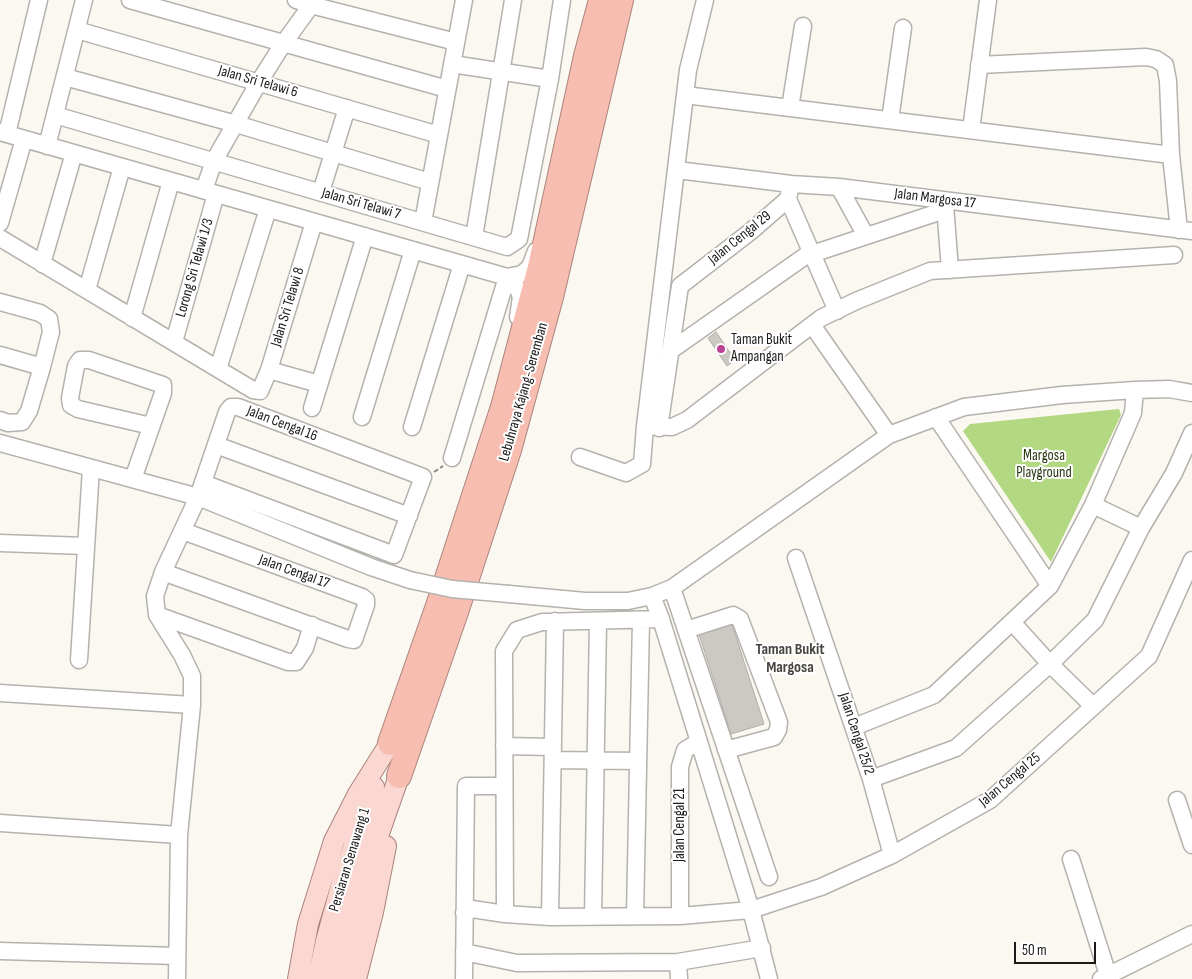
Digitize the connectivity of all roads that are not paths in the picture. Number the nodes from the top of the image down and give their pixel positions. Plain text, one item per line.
1 (39, 0) edge
2 (84, 0) edge
3 (130, 0) edge
4 (464, 0) edge
5 (513, 0) edge
6 (562, 0) edge
7 (705, 0) edge
8 (988, 0) edge
9 (617, 1) edge
10 (308, 2) edge
11 (803, 26) dead end
12 (903, 28) dead end
13 (77, 30) junction
14 (456, 42) junction
15 (283, 44) junction
16 (452, 64) junction
17 (979, 65) junction
18 (501, 71) junction
19 (65, 78) junction
20 (550, 79) junction
21 (259, 82) junction
22 (447, 89) junction
23 (685, 95) junction
24 (346, 108) junction
25 (790, 108) junction
26 (55, 115) junction
27 (890, 120) junction
28 (236, 124) junction
29 (971, 130) junction
30 (4, 133) edge
31 (439, 135) junction
32 (24, 139) junction
33 (47, 146) junction
34 (74, 153) junction
35 (333, 153) junction
36 (1172, 155) junction
37 (214, 161) junction
38 (122, 167) junction
39 (677, 170) junction
40 (171, 181) junction
41 (430, 182) junction
42 (839, 187) junction
43 (789, 191) junction
44 (210, 192) junction
45 (321, 192) junction
46 (556, 198) junction
47 (268, 209) junction
48 (314, 222) junction
49 (423, 222) junction
50 (0, 223) edge
51 (1185, 230) edge
52 (364, 236) junction
53 (866, 236) junction
54 (474, 237) junction
55 (0, 238) edge
56 (413, 250) junction
57 (811, 253) junction
58 (1174, 255) dead end
59 (42, 264) junction
60 (462, 264) junction
61 (950, 270) junction
62 (507, 277) junction
63 (87, 290) junction
64 (0, 302) edge
65 (837, 311) junction
66 (132, 318) junction
67 (812, 325) junction
68 (174, 342) junction
69 (670, 351) junction
70 (0, 355) edge
71 (42, 367) junction
72 (218, 368) junction
73 (269, 370) junction
74 (320, 384) junction
75 (1135, 390) junction
76 (1192, 393) edge
77 (503, 407) junction
78 (312, 408) dead end
79 (362, 417) dead end
80 (936, 417) junction
81 (0, 420) edge
82 (151, 426) junction
83 (652, 427) junction
84 (412, 428) dead end
85 (1192, 433) edge
86 (889, 435) junction
87 (0, 443) edge
88 (216, 445) junction
89 (580, 457) dead end
90 (452, 458) road end
91 (91, 468) junction
92 (133, 480) junction
93 (200, 490) junction
94 (1092, 505) junction
95 (409, 516) junction
96 (1141, 528) junction
97 (183, 531) junction
98 (0, 543) edge
99 (86, 546) junction
100 (796, 558) dead end
101 (1192, 560) edge
102 (162, 572) junction
103 (1050, 586) junction
104 (672, 588) junction
105 (652, 596) junction
106 (157, 615) junction
107 (598, 620) junction
108 (641, 620) junction
109 (661, 620) junction
110 (555, 621) junction
111 (1012, 622) junction
112 (312, 625) junction
113 (686, 630) junction
114 (79, 660) dead end
115 (1050, 664) junction
116 (0, 693) edge
117 (192, 705) junction
118 (1094, 706) junction
119 (854, 727) junction
120 (698, 742) junction
121 (390, 743) junction
122 (504, 746) junction
123 (726, 750) junction
124 (553, 753) junction
125 (596, 760) junction
126 (638, 761) junction
127 (399, 776) junction
128 (871, 779) junction
129 (504, 786) junction
130 (1176, 800) dead end
131 (0, 823) edge
132 (179, 835) junction
133 (1192, 845) edge
134 (892, 856) junction
135 (1071, 860) dead end
136 (769, 877) dead end
137 (751, 910) junction
138 (464, 913) junction
139 (505, 914) junction
140 (593, 916) junction
141 (635, 916) junction
142 (680, 916) junction
143 (550, 917) junction
144 (1192, 934) edge
145 (762, 948) junction
146 (0, 951) edge
147 (464, 952) junction
148 (177, 956) junction
149 (678, 962) junction
150 (1104, 977) edge
151 (178, 979) edge
152 (298, 979) edge
153 (318, 979) edge
154 (337, 979) edge
155 (356, 979) edge
156 (464, 979) edge
157 (680, 979) edge
158 (769, 979) edge

1 - 30 street
2 - 13 street
3 - 15 street
4 - 14 street
5 - 18 street
6 - 20 street
7 - 23 street
8 - 17 street
9 - 46 highway, Lebuhraya Kajang-Seremban
9 - 127 highway, Lebuhraya Kajang-Seremban
10 - 14 street
10 - 15 street, Lorong Sri Telawi 1/3
11 - 25 street
12 - 27 street
13 - 19 street
13 - 21 street, Jalan Sri Telawi 6
14 - 16 street
15 - 21 street, Lorong Sri Telawi 1/3
15 - 22 street
16 - 18 street
16 - 22 street
17 - 29 street
17 - 36 street
18 - 20 street
18 - 54 street
19 - 26 street
19 - 28 street
20 - 54 street, Jalan Sri Telawi 7
21 - 24 street, Jalan Sri Telawi 6
21 - 28 street, Lorong Sri Telawi 1/3
22 - 31 street
23 - 25 street
23 - 39 street
24 - 31 street, Jalan Sri Telawi 6
24 - 35 street
25 - 27 street
26 - 33 street
26 - 37 street, Jalan Sri Telawi 7
27 - 29 street
28 - 35 street
28 - 37 street, Lorong Sri Telawi 1/3
29 - 36 street
30 - 32 street
31 - 41 street
32 - 33 street
32 - 50 street
33 - 34 street
34 - 38 street
34 - 59 street
35 - 41 street
35 - 45 street
36 - 51 street
37 - 44 street, Lorong Sri Telawi 1/3
37 - 45 street, Jalan Sri Telawi 7
38 - 40 street
38 - 63 street
39 - 43 street, Jalan Margosa 17
39 - 83 street
40 - 44 street
40 - 66 street
41 - 49 street
42 - 43 street, Jalan Margosa 17
42 - 51 street, Jalan Margosa 17
42 - 53 street
43 - 57 street
43 - 69 street, Jalan Cengal 29
44 - 47 street
44 - 68 street, Lorong Sri Telawi 1/3
45 - 49 street, Jalan Sri Telawi 7
46 - 62 street
46 - 77 highway, Lebuhraya Kajang-Seremban
47 - 48 street
47 - 72 street
48 - 52 street
48 - 73 street, Jalan Sri Telawi 8
49 - 54 street, Jalan Sri Telawi 7
52 - 56 street
52 - 74 street
53 - 57 street
53 - 61 street
55 - 59 street
56 - 60 street
56 - 79 street
57 - 65 street
57 - 69 street
58 - 61 street
59 - 63 street
60 - 62 street
60 - 84 street
61 - 65 street
62 - 77 street
62 - 90 street
63 - 66 street
64 - 71 street
65 - 67 street
66 - 68 street
67 - 83 street
67 - 86 street
68 - 72 street
69 - 83 street
70 - 71 street
71 - 81 street
72 - 73 street, Jalan Sri Telawi 8
73 - 74 street
74 - 78 street
75 - 76 street
75 - 80 street
75 - 94 street
77 - 121 highway, Lebuhraya Kajang-Seremban
80 - 86 street
80 - 103 street
82 - 82 street
82 - 92 street
83 - 89 street
85 - 96 street
86 - 104 street
87 - 91 street
88 - 93 street, Jalan Cengal 16
88 - 95 street
88 - 95 street, Jalan Cengal 16
91 - 92 street
91 - 99 street
92 - 93 street
93 - 95 street
93 - 97 street, Jalan Cengal 16
93 - 105 street, bridge
94 - 96 street
94 - 103 street
96 - 115 street
97 - 102 street, Jalan Cengal 16
97 - 112 street, Jalan Cengal 17
98 - 99 street
99 - 114 street
100 - 119 street, Jalan Cengal 25/2
101 - 118 street, Jalan Cengal 25
102 - 106 street, Jalan Cengal 16
102 - 112 street
103 - 111 street
104 - 105 street
104 - 113 street
105 - 109 street
106 - 112 street
106 - 117 street
107 - 108 street
107 - 110 street
107 - 125 street
108 - 109 street
108 - 126 street
109 - 120 street
110 - 122 street
110 - 124 street
111 - 115 street
111 - 119 street
113 - 123 street
113 - 123 street
115 - 118 street
115 - 128 street
116 - 117 street
117 - 132 street
118 - 134 street, Jalan Cengal 25
119 - 128 street, Jalan Cengal 25/2
120 - 137 street
120 - 142 street, Jalan Cengal 21
121 - 152 main road
121 - 153 main road, Persiaran Senawang 1
122 - 124 street
122 - 129 street
123 - 136 street
124 - 125 street
124 - 143 street
125 - 126 street
125 - 140 street
126 - 141 street
127 - 154 main road, Persiaran Senawang 1
127 - 155 main road
128 - 134 street, Jalan Cengal 25/2
129 - 138 street
129 - 139 street
130 - 133 street
131 - 132 street
132 - 148 street
134 - 137 street, Jalan Cengal 25
135 - 150 street
137 - 142 street, Jalan Cengal 25
137 - 145 street
138 - 139 street, Jalan Cengal 25
138 - 147 street
139 - 143 street, Jalan Cengal 25
140 - 141 street, Jalan Cengal 25
140 - 143 street, Jalan Cengal 25
141 - 142 street, Jalan Cengal 25
144 - 150 street
145 - 149 street
145 - 158 street
146 - 148 street
147 - 149 street
147 - 156 street
148 - 151 street
149 - 157 street

